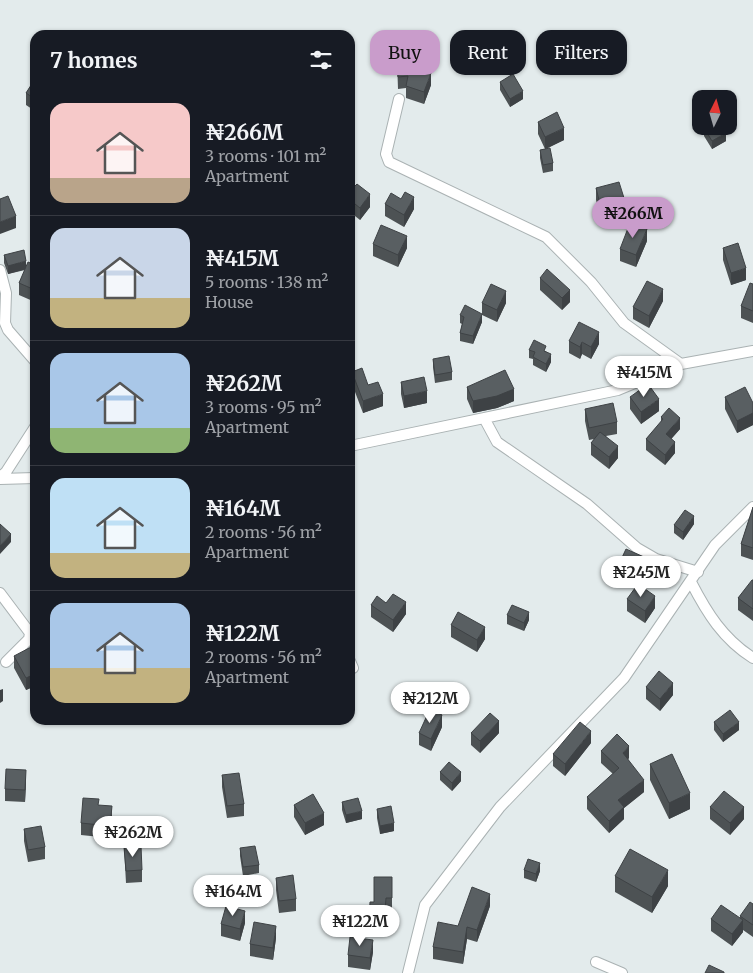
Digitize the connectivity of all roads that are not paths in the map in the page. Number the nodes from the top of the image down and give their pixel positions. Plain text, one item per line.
1 (399, 99) dead end
2 (0, 270) edge
3 (753, 351) edge
4 (30, 355) edge
5 (680, 364) junction
6 (484, 418) junction
7 (30, 435) edge
8 (355, 445) edge
9 (0, 478) edge
10 (30, 478) edge
11 (753, 507) edge
12 (698, 572) junction
13 (691, 582) junction
14 (0, 594) edge
15 (753, 658) edge
16 (6, 662) dead end
17 (596, 962) dead end
18 (408, 973) edge
19 (622, 973) edge

1 - 5 street
2 - 4 street
3 - 5 street
5 - 6 street
6 - 8 street
6 - 12 street
7 - 9 street
9 - 10 street
11 - 12 street
12 - 13 street
13 - 15 street
13 - 18 street
14 - 16 street
17 - 19 street

